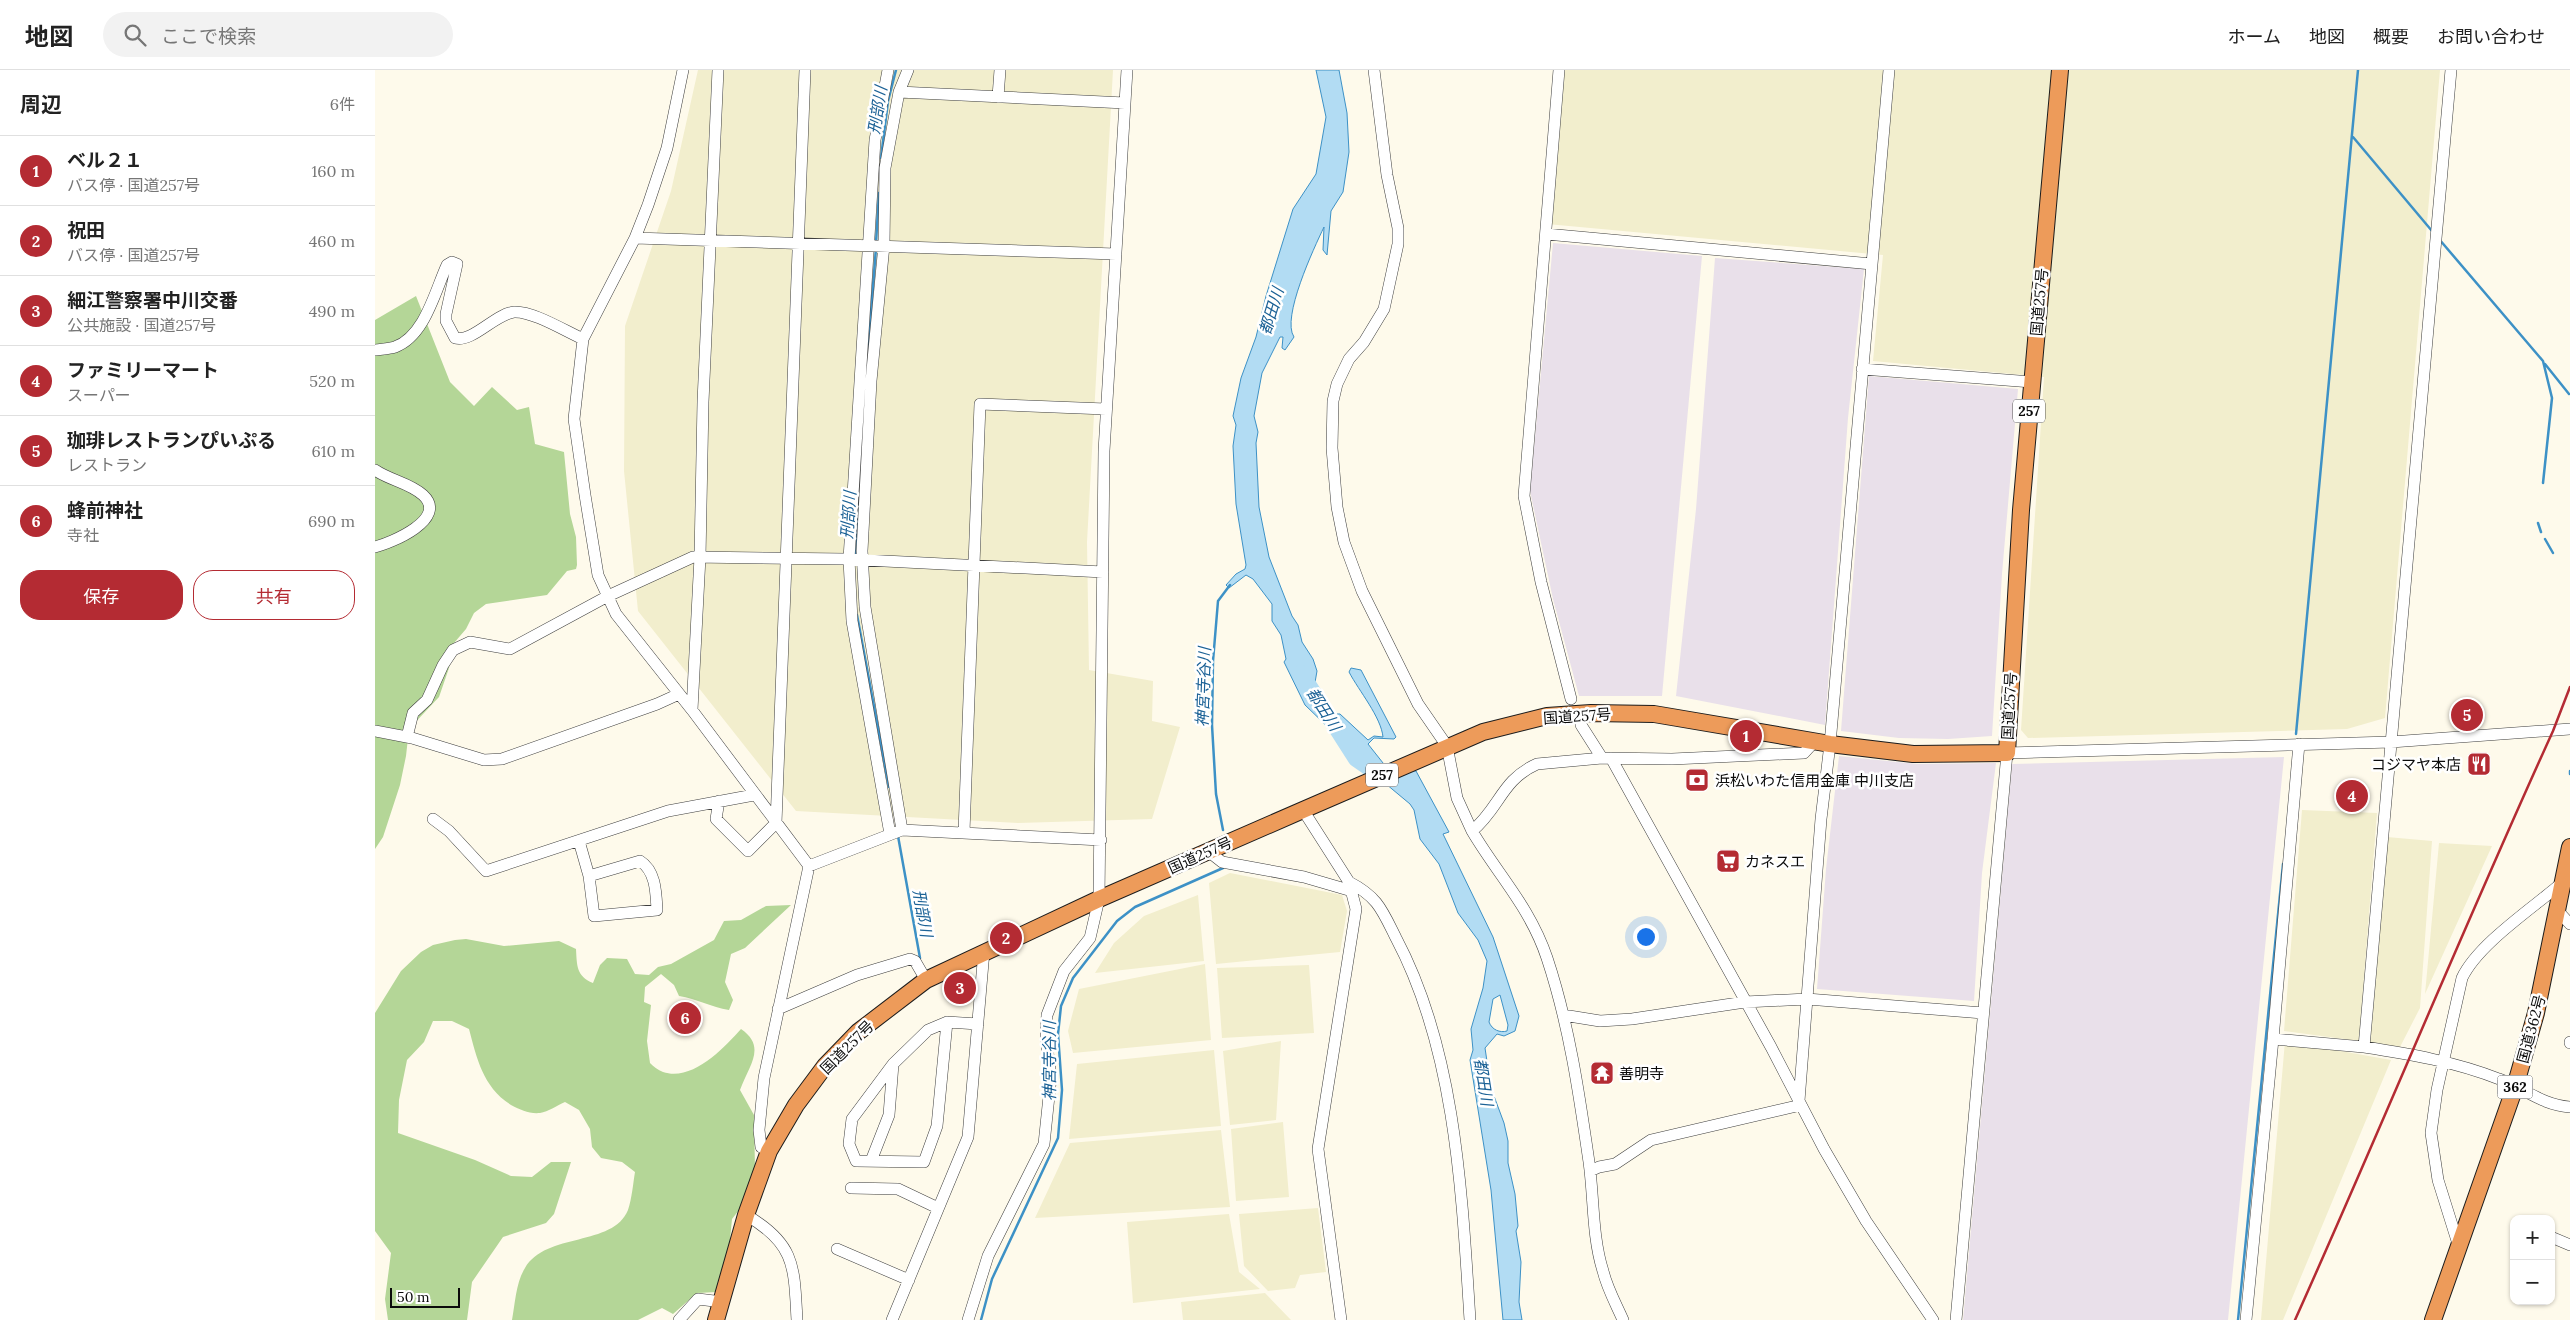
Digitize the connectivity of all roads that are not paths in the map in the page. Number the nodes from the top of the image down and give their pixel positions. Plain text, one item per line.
1 (683, 70) edge
2 (718, 70) edge
3 (805, 70) edge
4 (888, 70) edge
5 (908, 70) edge
6 (1001, 70) edge
7 (1127, 70) edge
8 (1374, 70) edge
9 (1559, 70) edge
10 (1889, 70) edge
11 (2060, 70) edge
12 (2451, 70) edge
13 (899, 92) junction
14 (999, 97) junction
15 (1125, 103) junction
16 (1546, 234) junction
17 (635, 238) junction
18 (711, 240) junction
19 (798, 244) junction
20 (877, 244) junction
21 (1117, 254) junction
22 (1872, 264) junction
23 (583, 339) junction
24 (375, 350) edge
25 (1862, 369) junction
26 (2032, 382) junction
27 (1106, 409) junction
28 (375, 470) edge
29 (375, 547) edge
30 (700, 557) junction
31 (787, 560) junction
32 (856, 560) junction
33 (975, 566) junction
34 (1103, 572) junction
35 (608, 596) junction
36 (679, 694) junction
37 (1571, 699) dead end
38 (692, 710) junction
39 (1581, 725) dead end
40 (2570, 730) edge
41 (375, 731) edge
42 (407, 738) junction
43 (1823, 742) junction
44 (2391, 742) junction
45 (2299, 744) junction
46 (1444, 747) junction
47 (2007, 753) junction
48 (1607, 758) junction
49 (754, 795) junction
50 (719, 801) junction
51 (1303, 810) junction
52 (433, 819) dead end
53 (776, 823) junction
54 (1472, 831) junction
55 (897, 832) junction
56 (964, 832) junction
57 (1101, 840) junction
58 (579, 841) junction
59 (2570, 846) edge
60 (1208, 851) junction
61 (809, 866) junction
62 (589, 876) junction
63 (1350, 886) junction
64 (2565, 888) edge
65 (1099, 899) junction
66 (2558, 911) junction
67 (2570, 924) edge
68 (984, 951) junction
69 (926, 980) junction
70 (1807, 999) junction
71 (1745, 1002) junction
72 (778, 1009) junction
73 (1983, 1012) junction
74 (1563, 1015) junction
75 (947, 1022) junction
76 (978, 1024) junction
77 (2273, 1040) junction
78 (2364, 1047) junction
79 (2444, 1062) junction
80 (893, 1064) junction
81 (2515, 1087) junction
82 (1800, 1103) junction
83 (2570, 1107) edge
84 (769, 1151) junction
85 (871, 1161) junction
86 (1590, 1172) junction
87 (851, 1188) dead end
88 (938, 1208) junction
89 (746, 1215) junction
90 (2555, 1239) edge
91 (2570, 1245) edge
92 (2459, 1247) junction
93 (837, 1249) dead end
94 (909, 1280) junction
95 (722, 1302) junction
96 (679, 1320) edge
97 (716, 1320) edge
98 (797, 1320) edge
99 (892, 1320) edge
100 (968, 1320) edge
101 (1341, 1320) edge
102 (1470, 1320) edge
103 (1623, 1320) edge
104 (1933, 1320) edge
105 (1956, 1320) edge
106 (2245, 1320) edge
107 (2433, 1320) edge

1 - 17 street
2 - 18 street
3 - 19 street
4 - 20 street
5 - 13 street
6 - 14 street
7 - 15 street
8 - 46 street
9 - 16 street
10 - 22 street
11 - 26 highway, 国道257号 / 257
12 - 44 street
13 - 14 street
13 - 20 street
14 - 15 street
15 - 21 street
16 - 22 street
16 - 37 street
17 - 18 street
17 - 23 street
18 - 19 street
18 - 30 street
19 - 20 street
19 - 31 street
20 - 21 street
20 - 32 street
21 - 27 street
22 - 25 street
23 - 24 street
23 - 35 street
25 - 26 street
25 - 43 street
26 - 47 highway, 国道257号 / 257
27 - 33 street
27 - 34 street
28 - 29 street
30 - 31 street
30 - 35 street
30 - 38 street
31 - 32 street
31 - 53 street
32 - 33 street
32 - 55 street
33 - 34 street
33 - 56 street
34 - 57 street
35 - 36 street
35 - 42 street
36 - 38 street
36 - 42 street
38 - 49 street
39 - 48 street
40 - 44 street
41 - 42 street
43 - 46 highway, 国道257号 / 257
43 - 47 highway, 国道257号 / 257
43 - 48 street
43 - 70 street
44 - 45 street
44 - 78 street
45 - 47 street
45 - 77 street
46 - 51 highway, 国道257号 / 257
46 - 54 street
47 - 73 street
48 - 54 street
48 - 71 street
49 - 50 street
49 - 53 street
50 - 53 street
50 - 58 street
51 - 60 highway, 国道257号 / 257
51 - 63 street
52 - 58 street
53 - 61 street
54 - 74 street
55 - 56 street
55 - 61 street
56 - 57 street
57 - 65 street
58 - 62 street
59 - 64 highway, 国道362号 / 362
60 - 63 street
60 - 65 highway, 国道257号 / 257
61 - 72 street
62 - 62 street
63 - 101 street
63 - 102 street
64 - 66 highway, 国道362号 / 362
64 - 79 street
65 - 68 highway, 国道257号 / 257
65 - 100 street
66 - 67 street
66 - 81 highway, 国道362号 / 362
68 - 69 highway, 国道257号 / 257
68 - 76 street
69 - 72 street
69 - 84 highway, 国道257号 / 257
70 - 71 street
70 - 73 street
70 - 82 street
71 - 74 street
71 - 82 street
72 - 84 street
73 - 105 street
74 - 86 street
75 - 76 street
75 - 80 street
75 - 85 street
76 - 88 street
77 - 78 street
77 - 106 street
78 - 79 street
79 - 81 street
79 - 92 street
80 - 85 street
80 - 85 street
81 - 83 street
81 - 92 highway, 国道362号 / 362
82 - 86 street
82 - 104 street
84 - 89 highway, 国道257号 / 257
86 - 103 street
87 - 88 street
88 - 94 street
89 - 95 highway, 国道257号 / 257
89 - 98 street
90 - 91 street
92 - 107 highway, 国道362号 / 362
93 - 94 street
94 - 99 street
95 - 96 street
95 - 97 highway, 国道257号 / 257

